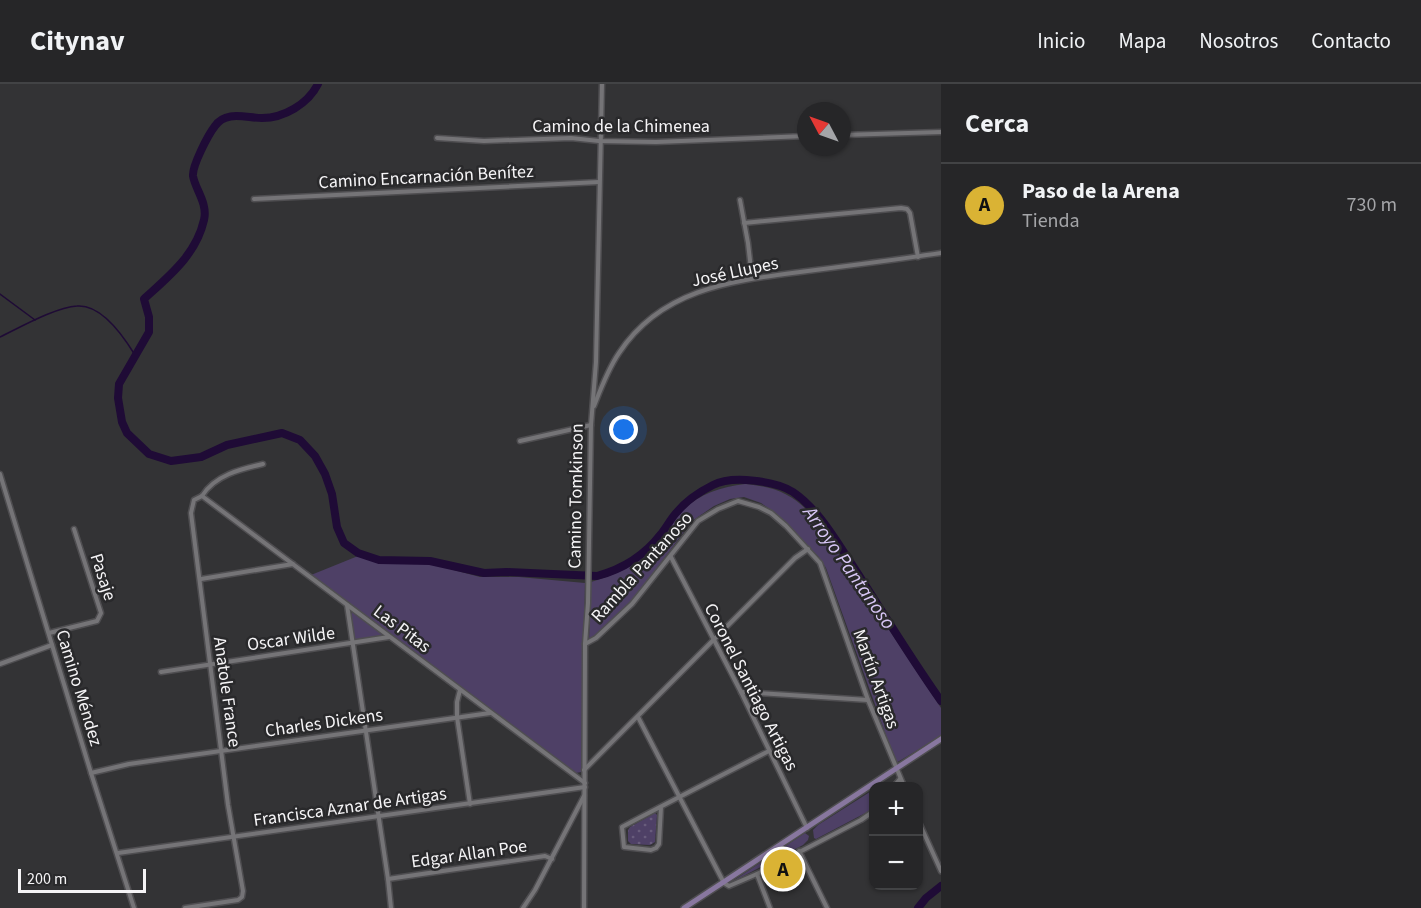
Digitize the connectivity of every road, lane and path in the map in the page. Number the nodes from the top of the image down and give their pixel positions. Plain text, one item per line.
1 (602, 84) edge
2 (941, 132) edge
3 (851, 135) edge
4 (797, 136) edge
5 (437, 138) dead end
6 (599, 141) junction
7 (599, 182) junction
8 (254, 199) dead end
9 (740, 200) dead end
10 (744, 222) junction
11 (941, 253) edge
12 (918, 257) junction
13 (752, 278) junction
14 (591, 411) junction
15 (591, 425) junction
16 (520, 441) dead end
17 (263, 464) dead end
18 (0, 474) edge
19 (202, 496) junction
20 (74, 528) dead end
21 (808, 549) junction
22 (671, 557) junction
23 (294, 564) junction
24 (201, 579) junction
25 (347, 604) junction
26 (49, 633) junction
27 (389, 637) junction
28 (714, 641) junction
29 (354, 644) junction
30 (585, 644) junction
31 (52, 645) junction
32 (0, 664) edge
33 (209, 664) junction
34 (161, 672) dead end
35 (460, 690) junction
36 (741, 692) junction
37 (868, 700) junction
38 (490, 713) junction
39 (457, 717) junction
40 (638, 717) junction
41 (365, 730) junction
42 (941, 739) edge
43 (222, 751) junction
44 (769, 751) junction
45 (896, 769) junction
46 (584, 770) junction
47 (91, 772) junction
48 (900, 779) junction
49 (897, 782) edge
50 (902, 782) edge
51 (585, 785) junction
52 (585, 794) junction
53 (680, 797) junction
54 (470, 804) junction
55 (661, 807) junction
56 (869, 814) edge
57 (378, 815) junction
58 (807, 829) junction
59 (923, 831) edge
60 (234, 836) junction
61 (799, 851) junction
62 (118, 853) junction
63 (552, 859) junction
64 (941, 871) edge
65 (756, 873) junction
66 (388, 879) junction
67 (724, 883) junction
68 (134, 908) edge
69 (185, 908) edge
70 (391, 908) edge
71 (523, 908) edge
72 (584, 908) edge
73 (682, 908) edge
74 (770, 908) edge
75 (827, 908) edge

1 - 6 street, Camino Tomkinson
2 - 3 street
4 - 6 street, Camino de la Chimenea
5 - 6 street, Camino de la Chimenea
6 - 7 street, Camino Tomkinson
7 - 8 street, Camino Encarnación Benítez
7 - 14 street, Camino Tomkinson
9 - 10 street
10 - 12 street
10 - 13 street
11 - 12 street, José Llupes
12 - 13 street, José Llupes
13 - 14 street, José Llupes
14 - 15 street, Camino Tomkinson
15 - 16 street
15 - 30 street, Camino Tomkinson
17 - 19 street
18 - 26 street, Camino Méndez
19 - 23 street, Las Pitas
19 - 24 street, Anatole France
20 - 26 street, Pasaje
21 - 22 street, Rambla Pantanoso
21 - 28 street
21 - 37 street, Martín Artigas
22 - 28 street, Coronel Santiago Artigas
22 - 30 street, Rambla Pantanoso
23 - 24 street
23 - 25 street, Las Pitas
24 - 33 street, Anatole France
25 - 27 street, Las Pitas
25 - 29 street
26 - 31 street, Camino Méndez
27 - 29 street, Oscar Wilde
27 - 35 street, Las Pitas
28 - 36 street, Coronel Santiago Artigas
28 - 40 street
29 - 33 street, Oscar Wilde
29 - 41 street
30 - 46 street, Camino Tomkinson
31 - 32 street
31 - 47 street, Camino Méndez
33 - 34 street, Oscar Wilde
33 - 43 street, Anatole France
35 - 38 street, Las Pitas
35 - 39 street
36 - 37 street
36 - 44 street, Coronel Santiago Artigas
37 - 45 street, Martín Artigas
38 - 39 street, Charles Dickens
38 - 51 street, Las Pitas
39 - 41 street, Charles Dickens
39 - 54 street
40 - 46 street
40 - 53 street
41 - 43 street, Charles Dickens
41 - 57 street
42 - 45 main road
43 - 47 street, Charles Dickens
43 - 60 street, Anatole France
44 - 53 street
44 - 58 street, Coronel Santiago Artigas
45 - 48 street, Martín Artigas
45 - 58 main road
46 - 51 street, Camino Tomkinson
47 - 62 street, Camino Méndez
48 - 49 street
48 - 50 street, Martín Artigas
51 - 52 street, Camino Tomkinson
51 - 54 street, Francisca Aznar de Artigas
52 - 63 street
52 - 72 street, Camino Tomkinson
53 - 55 street
53 - 67 street
54 - 57 street, Francisca Aznar de Artigas
55 - 55 street
56 - 61 street
57 - 60 street, Francisca Aznar de Artigas
57 - 66 street
58 - 67 main road
59 - 64 street
60 - 62 street, Francisca Aznar de Artigas
60 - 69 street, Anatole France
61 - 65 street
61 - 75 street
62 - 68 street, Camino Méndez
63 - 66 street, Edgar Allan Poe
63 - 71 street
65 - 67 street
65 - 74 street
66 - 70 street
67 - 73 main road

